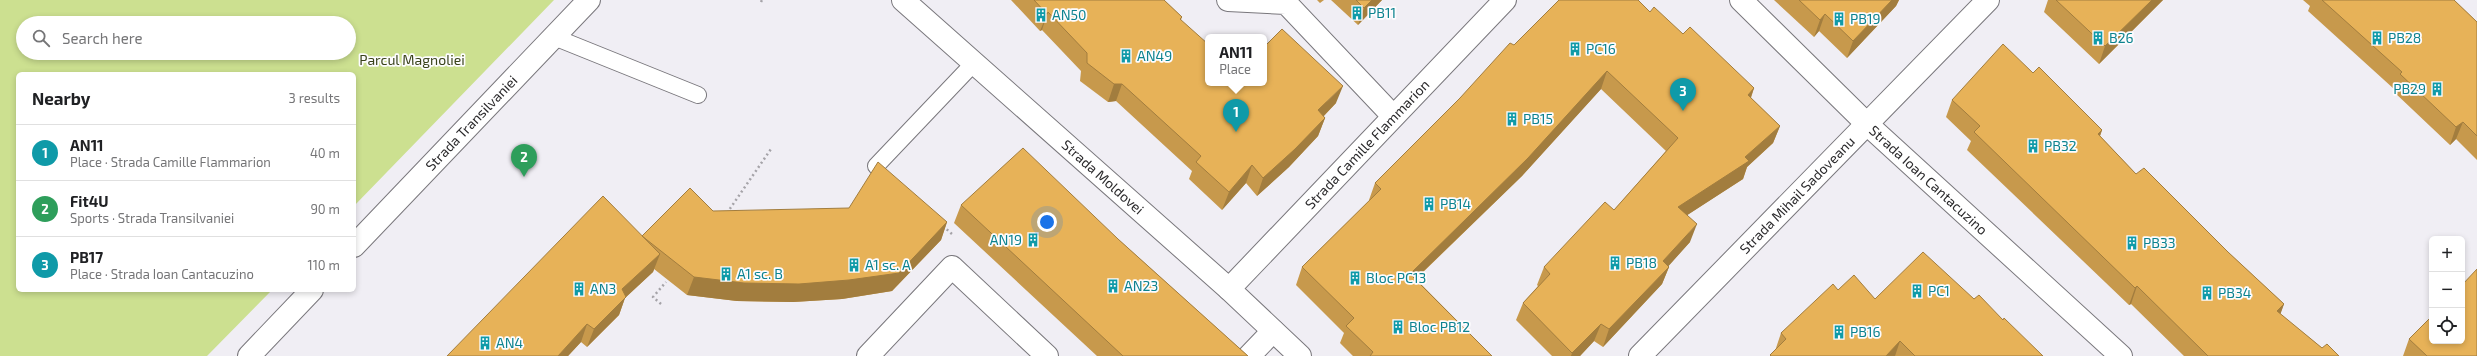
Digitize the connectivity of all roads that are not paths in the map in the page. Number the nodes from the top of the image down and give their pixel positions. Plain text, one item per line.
1 (589, 0) edge
2 (903, 0) edge
3 (1228, 0) edge
4 (1505, 0) edge
5 (1741, 0) edge
6 (1988, 0) edge
7 (554, 37) junction
8 (973, 64) junction
9 (698, 95) dead end
10 (1393, 116) junction
11 (1868, 125) junction
12 (876, 166) edge
13 (356, 244) edge
14 (1229, 289) junction
15 (310, 292) edge
16 (1273, 331) junction
17 (249, 356) edge
18 (868, 356) edge
19 (1047, 356) edge
20 (1249, 356) edge
21 (1300, 356) edge
22 (1640, 356) edge
23 (2121, 356) edge

1 - 7 street, Strada Transilvaniei
2 - 8 street, Strada Moldovei
3 - 10 street
4 - 10 street, Strada Camille Flammarion
5 - 11 street, Strada Ioan Cantacuzino
6 - 11 street, Strada Mihail Sadoveanu
7 - 9 lane
7 - 13 street, Strada Transilvaniei
8 - 12 lane
8 - 14 street, Strada Moldovei
10 - 14 street, Strada Camille Flammarion
11 - 22 street, Strada Mihail Sadoveanu
11 - 23 street, Strada Ioan Cantacuzino
14 - 16 street, Strada Moldovei
15 - 17 street
16 - 20 street
16 - 21 street, Strada Moldovei
18 - 19 street

